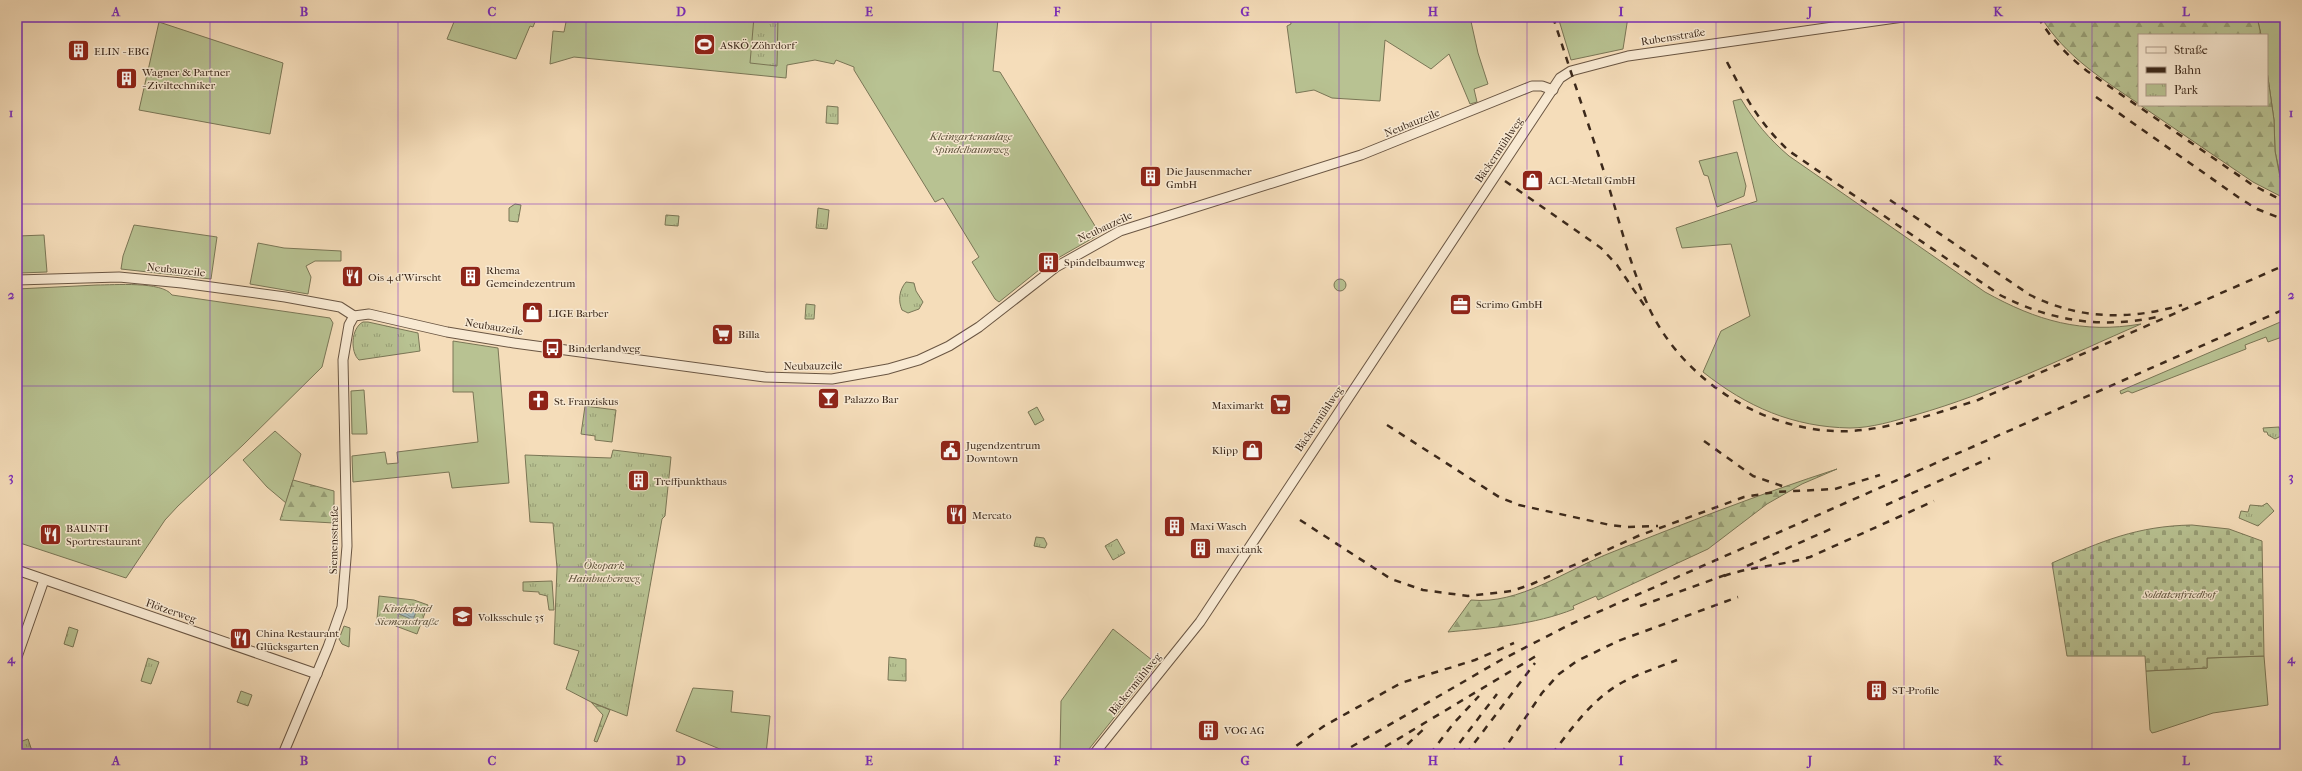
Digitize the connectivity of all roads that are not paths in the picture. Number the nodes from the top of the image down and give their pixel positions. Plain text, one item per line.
1 (1903, 17) edge
2 (1553, 90) junction
3 (17, 280) edge
4 (354, 316) junction
5 (17, 570) edge
6 (44, 580) junction
7 (17, 657) edge
8 (317, 674) junction
9 (283, 754) edge
10 (1094, 754) edge

1 - 2 street, Rubensstraße
2 - 4 street, Neubauzeile
2 - 10 street, Bäckermühlweg
3 - 4 street, Neubauzeile
4 - 8 street, Siemensstraße
5 - 6 street, Flötzerweg
6 - 7 street
6 - 8 street, Flötzerweg
8 - 9 street, Siemensstraße

